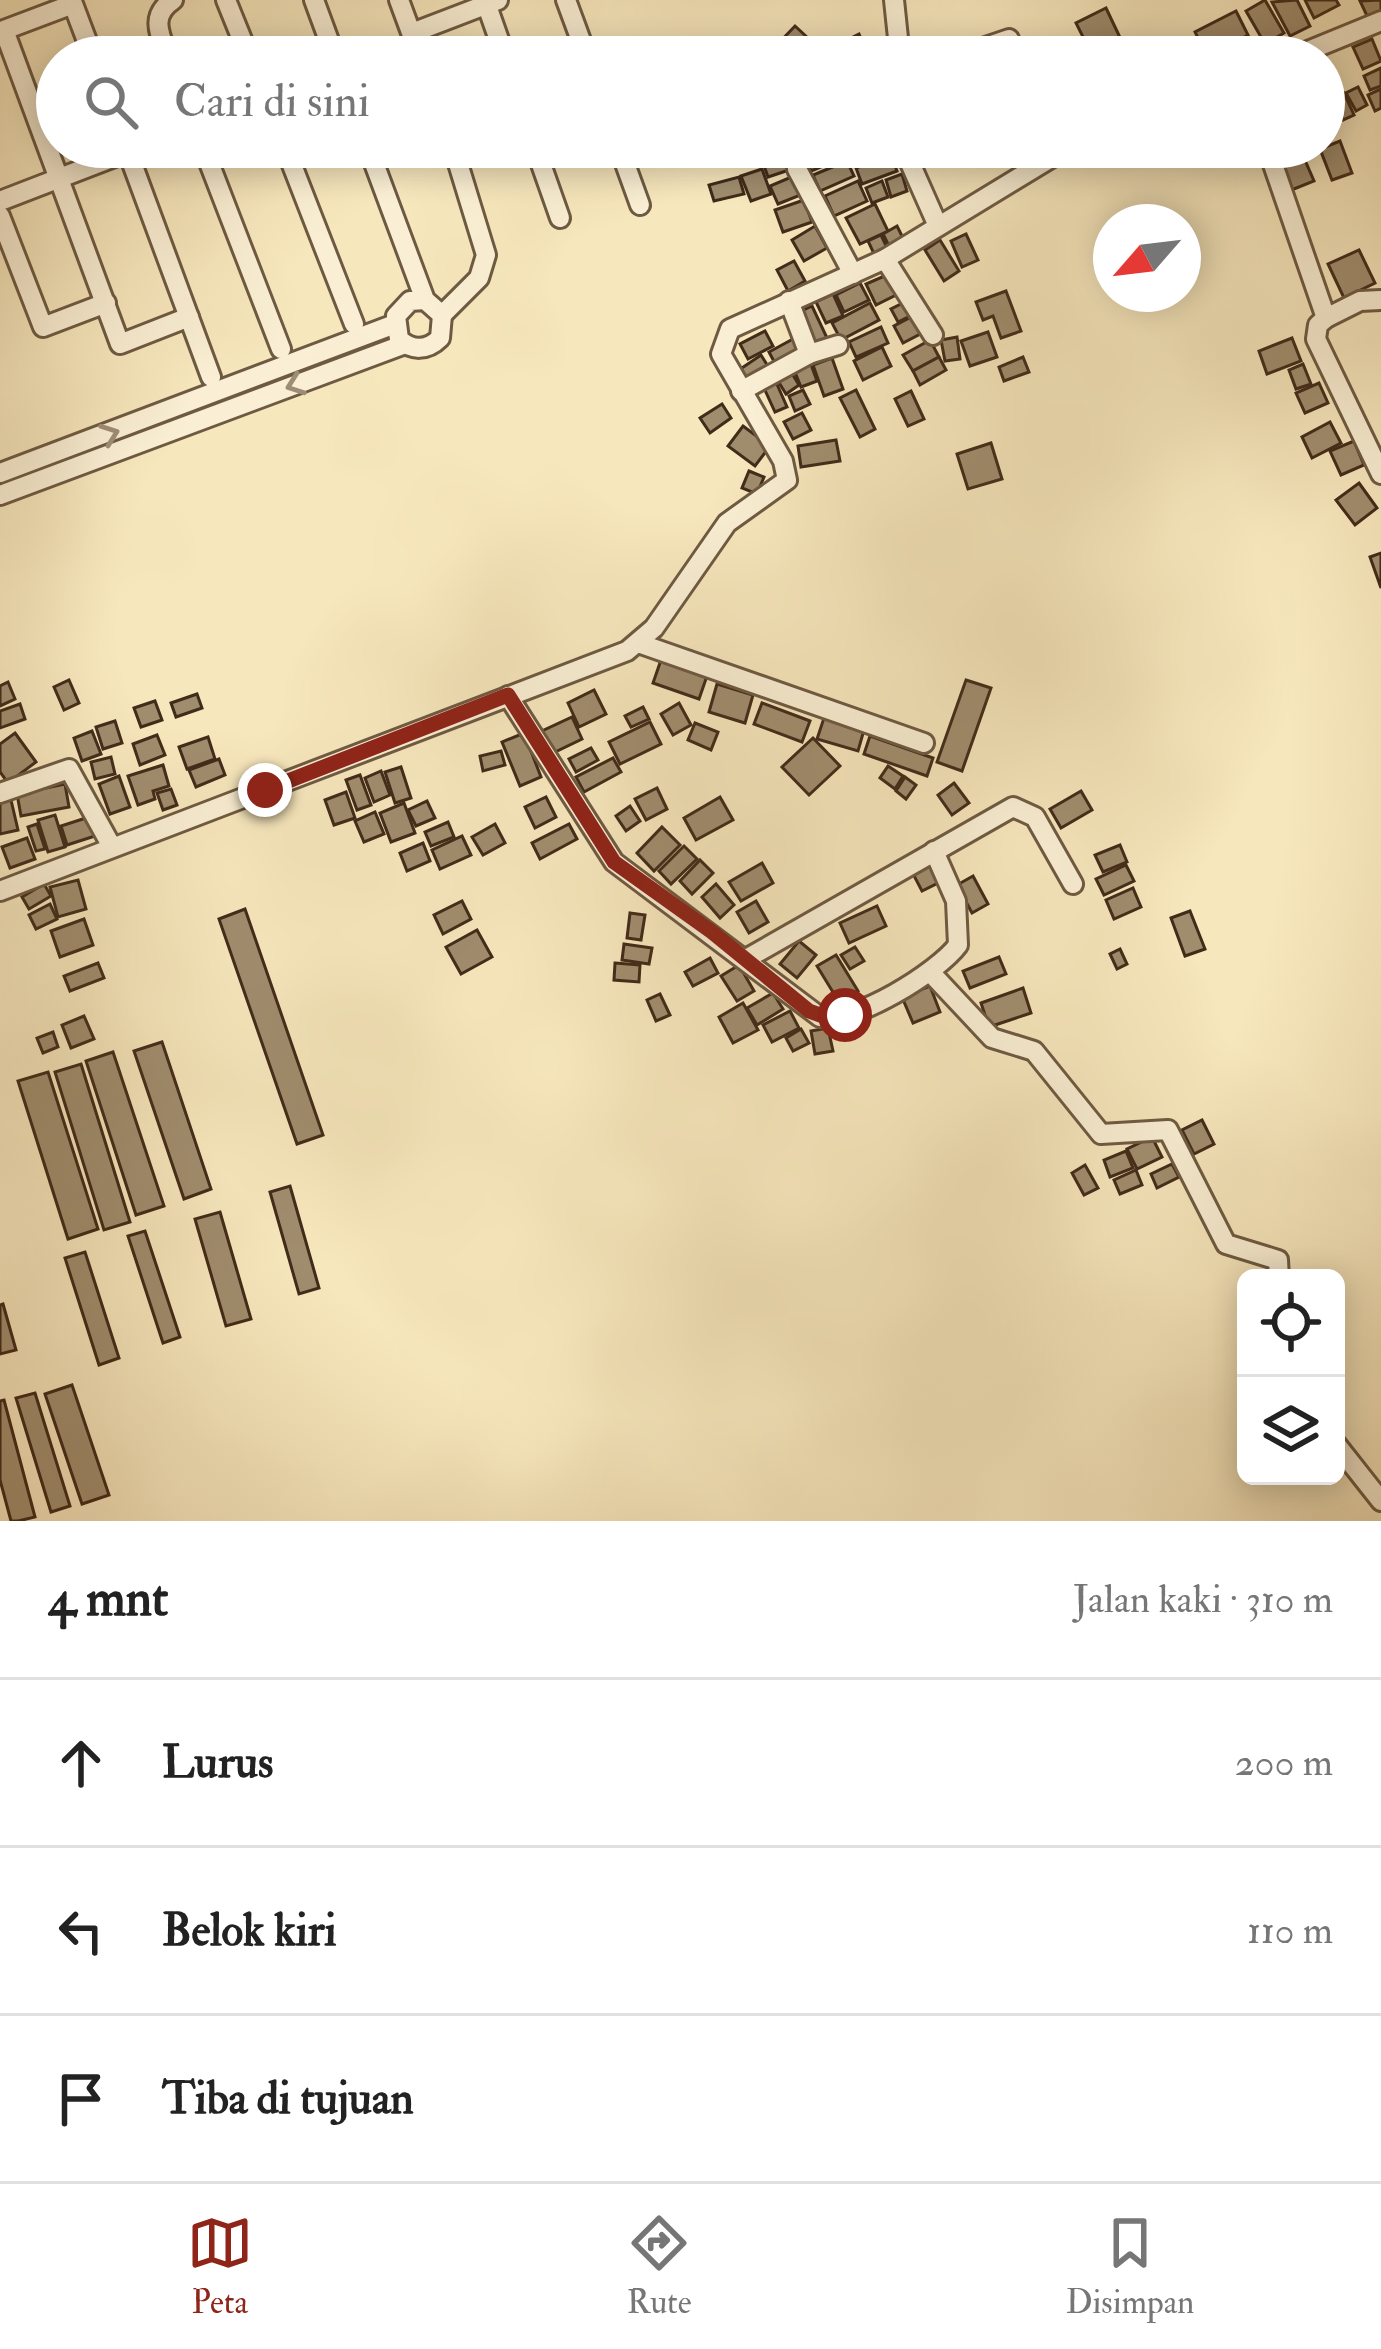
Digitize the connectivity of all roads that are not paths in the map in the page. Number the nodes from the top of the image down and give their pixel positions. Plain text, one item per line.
1 (172, 0) edge
2 (226, 0) edge
3 (314, 0) edge
4 (399, 0) edge
5 (566, 0) edge
6 (894, 0) edge
7 (490, 1) edge
8 (1381, 21) edge
9 (412, 33) junction
10 (85, 36) edge
11 (161, 36) edge
12 (241, 36) edge
13 (327, 36) edge
14 (413, 36) edge
15 (499, 36) edge
16 (579, 36) edge
17 (898, 36) edge
18 (1344, 36) edge
19 (36, 116) edge
20 (55, 168) edge
21 (83, 168) edge
22 (138, 168) edge
23 (211, 168) edge
24 (293, 168) edge
25 (376, 168) edge
26 (459, 168) edge
27 (543, 168) edge
28 (627, 168) edge
29 (797, 168) edge
30 (912, 168) edge
31 (1034, 168) edge
32 (1274, 168) edge
33 (59, 178) junction
34 (0, 201) edge
35 (640, 205) dead end
36 (0, 216) edge
37 (560, 218) dead end
38 (938, 226) junction
39 (885, 259) junction
40 (854, 274) junction
41 (425, 300) junction
42 (1381, 300) edge
43 (789, 301) junction
44 (106, 303) junction
45 (442, 315) junction
46 (189, 316) junction
47 (1326, 318) junction
48 (354, 324) dead end
49 (394, 324) junction
50 (933, 335) dead end
51 (405, 344) junction
52 (838, 345) dead end
53 (281, 349) dead end
54 (808, 354) junction
55 (212, 376) dead end
56 (741, 391) junction
57 (0, 473) edge
58 (1381, 474) edge
59 (0, 495) edge
60 (640, 644) junction
61 (508, 695) junction
62 (924, 743) dead end
63 (0, 793) edge
64 (112, 847) junction
65 (934, 851) junction
66 (1073, 884) dead end
67 (1, 888) edge
68 (746, 959) junction
69 (931, 974) junction
70 (1279, 1269) edge
71 (1345, 1455) edge
72 (1381, 1501) edge

1 - 11 street
2 - 12 street
3 - 13 street
4 - 9 street
5 - 16 street
6 - 17 street
7 - 9 street
7 - 15 street
8 - 18 street
9 - 14 street
10 - 19 street
20 - 33 street
21 - 33 street
22 - 46 street
23 - 53 street
24 - 48 street
25 - 41 street
26 - 45 street
27 - 37 street
28 - 35 street
29 - 40 street
30 - 38 street
31 - 38 street
32 - 47 street
33 - 34 street
33 - 44 street
36 - 44 street
38 - 39 street
39 - 40 street
39 - 50 street
40 - 43 street
41 - 45 street
41 - 49 street
42 - 47 street
43 - 54 street
43 - 56 street
44 - 46 street
45 - 51 street
46 - 55 street
47 - 58 street
49 - 51 street
57 -> 49 street
51 -> 59 street
52 - 54 street
54 - 56 street
56 - 60 street
60 - 61 street
60 - 62 street
61 - 64 street
61 - 68 street
63 - 64 street
64 - 67 street
65 - 66 street
65 - 68 street
65 - 69 street
68 - 69 street
69 - 70 street
71 - 72 street

